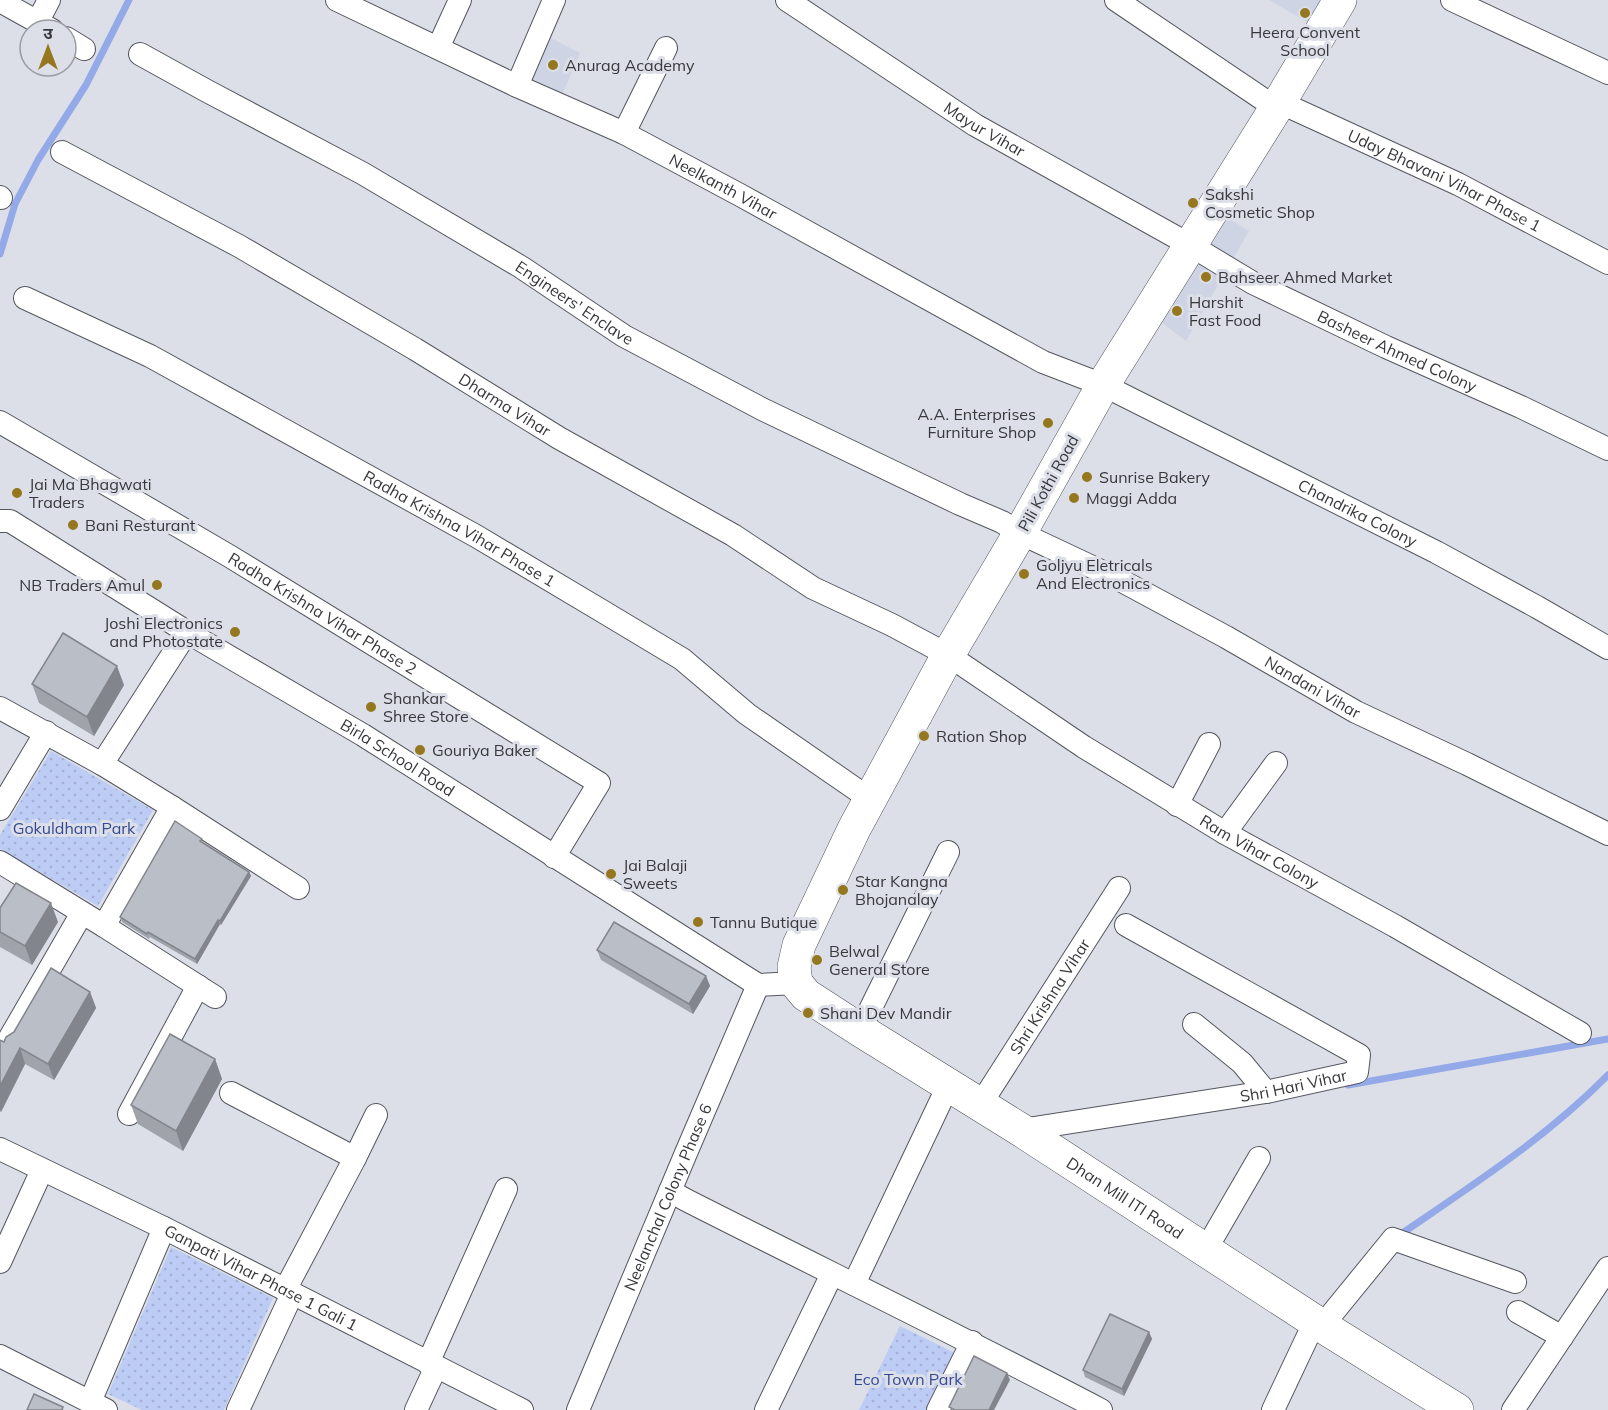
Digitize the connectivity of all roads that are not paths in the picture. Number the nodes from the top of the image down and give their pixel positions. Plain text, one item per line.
1 (49, 0) edge
2 (460, 0) edge
3 (554, 0) edge
4 (787, 0) edge
5 (1116, 0) edge
6 (1340, 0) edge
7 (1452, 0) edge
8 (0, 1) edge
9 (342, 1) edge
10 (31, 18) edge
11 (46, 18) edge
12 (438, 48) junction
13 (666, 48) dead end
14 (140, 54) dead end
15 (1608, 73) edge
16 (517, 86) junction
17 (1277, 105) junction
18 (624, 133) junction
19 (62, 152) dead end
20 (1190, 245) junction
21 (1608, 263) edge
22 (25, 298) dead end
23 (1103, 385) junction
24 (0, 422) edge
25 (1608, 449) edge
26 (0, 521) edge
27 (1020, 533) junction
28 (187, 632) junction
29 (1608, 648) edge
30 (948, 655) junction
31 (0, 708) edge
32 (46, 732) junction
33 (1209, 744) dead end
34 (1276, 763) dead end
35 (102, 764) junction
36 (870, 799) junction
37 (1177, 805) junction
38 (172, 807) junction
39 (0, 809) edge
40 (1225, 834) junction
41 (1608, 834) edge
42 (948, 852) dead end
43 (554, 857) junction
44 (0, 862) edge
45 (298, 888) dead end
46 (1119, 888) dead end
47 (82, 913) junction
48 (1126, 925) dead end
49 (104, 926) junction
50 (796, 983) junction
51 (758, 985) junction
52 (1194, 1024) dead end
53 (860, 1030) junction
54 (1580, 1033) dead end
55 (8, 1041) edge
56 (948, 1086) junction
57 (1266, 1092) junction
58 (231, 1093) dead end
59 (980, 1105) junction
60 (129, 1114) dead end
61 (376, 1115) dead end
62 (1021, 1130) junction
63 (0, 1149) edge
64 (354, 1158) junction
65 (1259, 1158) dead end
66 (42, 1170) junction
67 (506, 1189) dead end
68 (670, 1191) junction
69 (164, 1228) junction
70 (1205, 1251) junction
71 (0, 1262) edge
72 (1608, 1268) edge
73 (832, 1274) junction
74 (1515, 1282) dead end
75 (854, 1284) junction
76 (288, 1292) junction
77 (1518, 1312) dead end
78 (1319, 1324) junction
79 (1562, 1337) junction
80 (972, 1342) junction
81 (0, 1356) edge
82 (432, 1365) junction
83 (98, 1406) edge
84 (1445, 1407) edge
85 (238, 1410) edge
86 (416, 1410) edge
87 (522, 1410) edge
88 (578, 1410) edge
89 (766, 1410) edge
90 (938, 1410) edge
91 (1101, 1410) edge
92 (1273, 1410) edge
93 (1513, 1410) edge

1 - 11 street
2 - 12 street
3 - 16 street
4 - 20 street, Mayur Vihar
5 - 17 street, Uday Bhavani Vihar Phase 1
6 - 17 street, Pili Kothi Road
7 - 15 street
8 - 10 street
9 - 12 street, Neelkanth Vihar
12 - 16 street, Neelkanth Vihar
13 - 18 street
14 - 27 street, Engineers' Enclave
16 - 18 street, Neelkanth Vihar
17 - 20 street, Pili Kothi Road
17 - 21 street, Uday Bhavani Vihar Phase 1
18 - 23 street, Neelkanth Vihar
19 - 30 street, Dharma Vihar
20 - 23 street, Pili Kothi Road
20 - 25 street, Basheer Ahmed Colony
22 - 36 street, Radha Krishna Vihar Phase 1
23 - 27 street, Pili Kothi Road
23 - 29 street, Chandrika Colony
24 - 43 street, Radha Krishna Vihar Phase 2
26 - 28 street, Birla School Road
27 - 30 street, Pili Kothi Road
27 - 41 street, Nandani Vihar
28 - 35 street
28 - 43 street, Birla School Road
30 - 36 street, Pili Kothi Road
30 - 37 street, Ram Vihar Colony
31 - 32 street
32 - 35 street
32 - 39 street
33 - 37 street
34 - 40 street
35 - 38 street
36 - 50 street, Pili Kothi Road
37 - 40 street, Ram Vihar Colony
38 - 45 street
38 - 49 street
40 - 54 street, Ram Vihar Colony
42 - 53 street
43 - 51 street, Birla School Road
44 - 47 street
46 - 59 street, Shri Krishna Vihar
47 - 49 street
47 - 55 street
48 - 57 street, Shri Hari Vihar
49 - 60 street
50 - 51 street
50 - 53 street, Dhan Mill ITI Road
51 - 68 street, Neelanchal Colony Phase 6
52 - 57 street
53 - 56 street, Dhan Mill ITI Road
56 - 59 street, Dhan Mill ITI Road
56 - 75 street
57 - 62 street, Shri Hari Vihar
58 - 64 street
59 - 62 street, Dhan Mill ITI Road
61 - 64 street
62 - 70 street, Dhan Mill ITI Road
63 - 66 street, Ganpati Vihar Phase 1 Gali 1
64 - 76 street
65 - 70 street
66 - 69 street, Ganpati Vihar Phase 1 Gali 1
66 - 71 street
67 - 82 street
68 - 73 street
68 - 88 street, Neelanchal Colony Phase 6
69 - 76 street, Ganpati Vihar Phase 1 Gali 1
69 - 83 street
70 - 78 street, Dhan Mill ITI Road
72 - 79 street
73 - 75 street
73 - 89 street
74 - 78 street
75 - 80 street
76 - 82 street, Ganpati Vihar Phase 1 Gali 1
76 - 85 street
77 - 79 street
78 - 84 street, Dhan Mill ITI Road
78 - 92 street
79 - 93 street
80 - 90 street
80 - 91 street
81 - 83 street
82 - 86 street
82 - 87 street, Ganpati Vihar Phase 1 Gali 1

